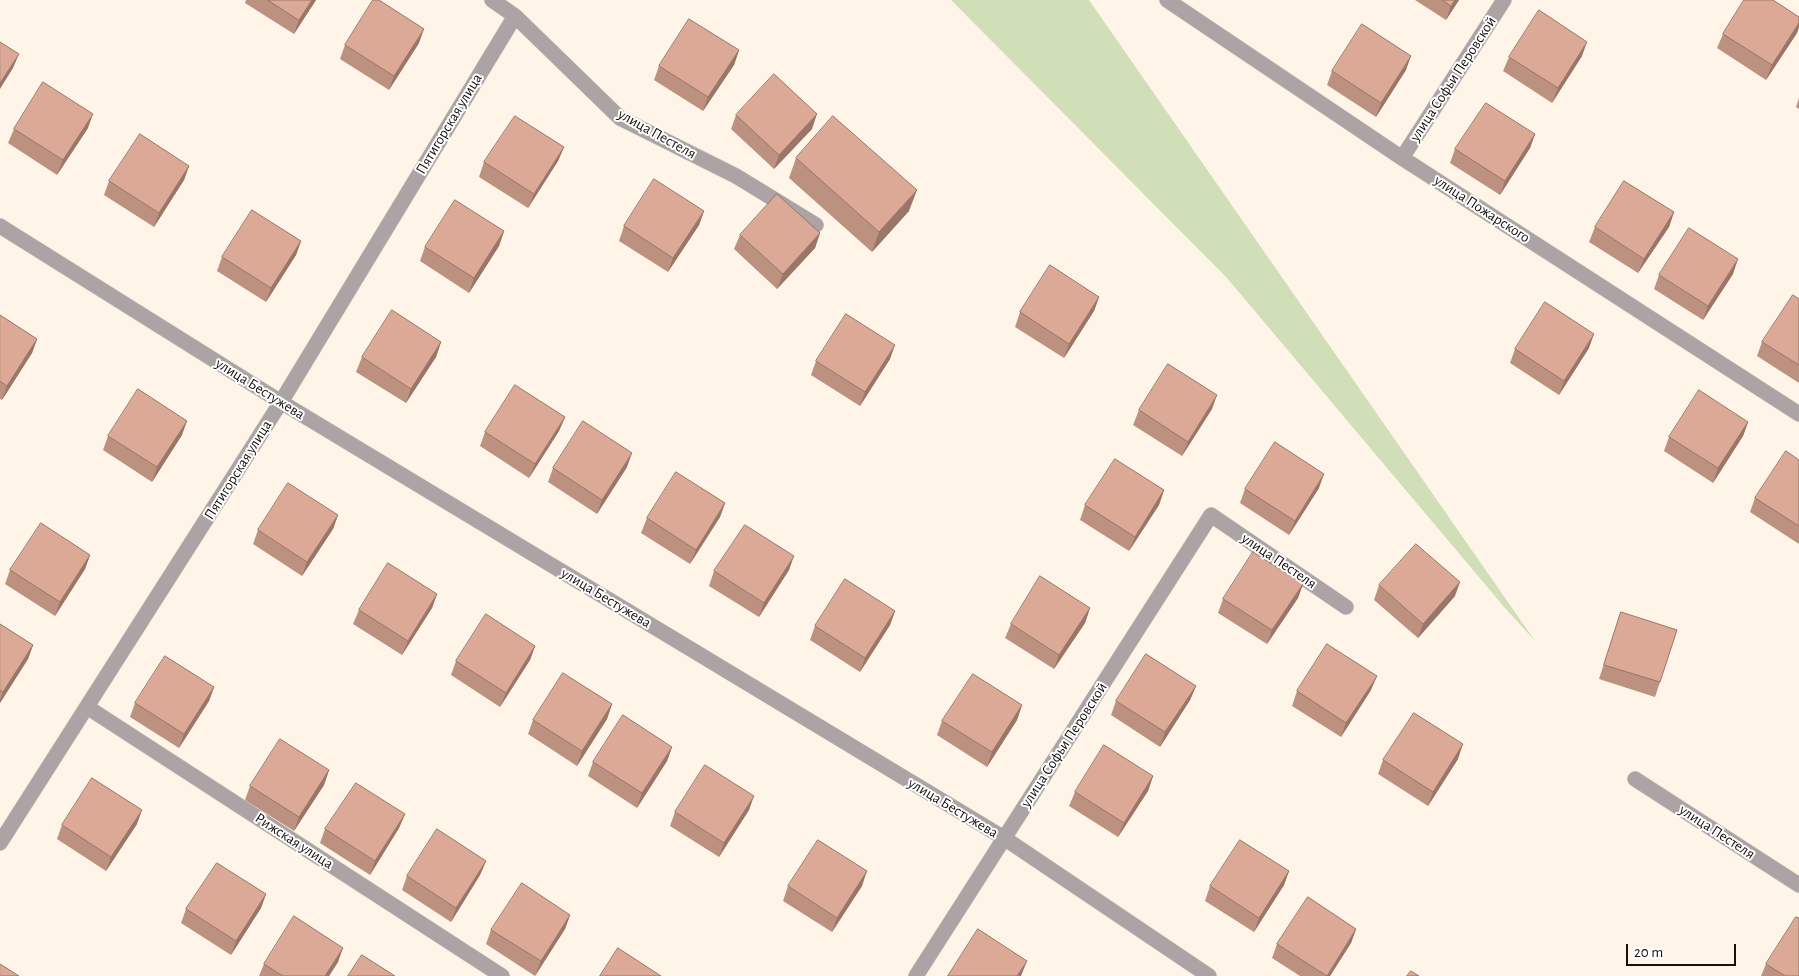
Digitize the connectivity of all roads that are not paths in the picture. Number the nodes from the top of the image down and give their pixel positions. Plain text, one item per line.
1 (492, 0) edge
2 (1167, 0) edge
3 (1504, 0) edge
4 (514, 16) junction
5 (1402, 158) junction
6 (816, 225) dead end
7 (0, 226) edge
8 (281, 402) junction
9 (1799, 414) edge
10 (1211, 515) joint
11 (1346, 607) dead end
12 (87, 706) junction
13 (1635, 779) dead end
14 (1004, 838) junction
15 (0, 843) edge
16 (1799, 885) edge
17 (502, 976) edge
18 (916, 976) edge
19 (1209, 976) edge

1 - 4 street, улица Пестеля
2 - 5 street, улица Пожарского
3 - 5 street, улица Софьи Перовской
4 - 6 street, улица Пестеля
4 - 8 street, Пятигорская улица
5 - 9 street, улица Пожарского
7 - 8 street, улица Бестужева
8 - 12 street, Пятигорская улица
8 - 14 street, улица Бестужева
10 - 11 street, улица Пестеля
10 - 14 street, улица Софьи Перовской
12 - 15 street, Пятигорская улица
12 - 17 street, Рижская улица
13 - 16 street, улица Пестеля
14 - 18 street, улица Софьи Перовской
14 - 19 street, улица Бестужева

